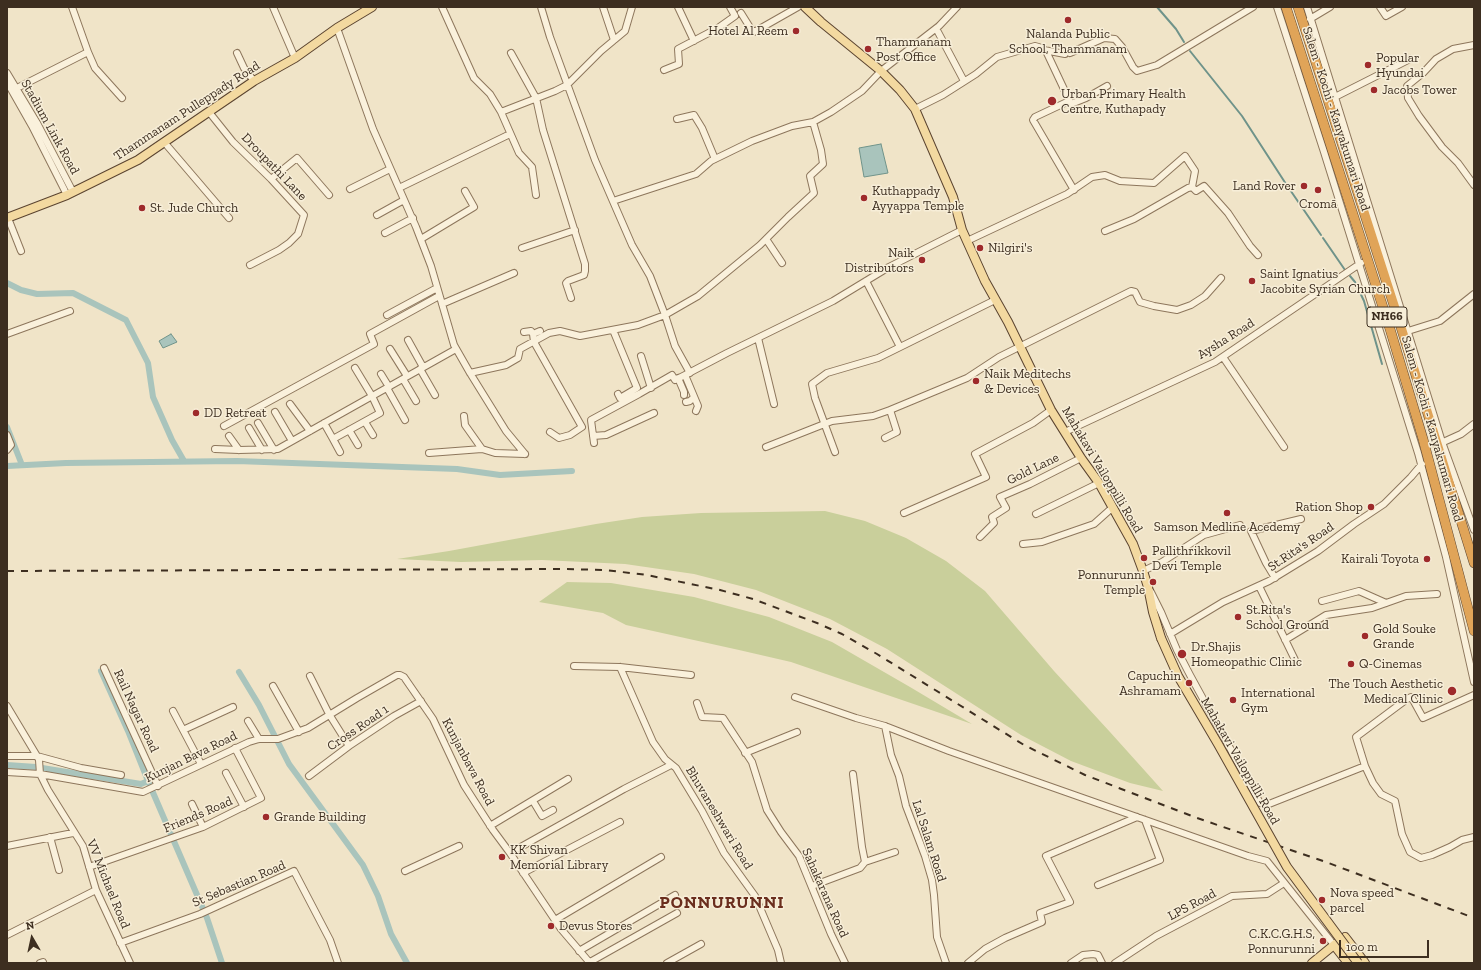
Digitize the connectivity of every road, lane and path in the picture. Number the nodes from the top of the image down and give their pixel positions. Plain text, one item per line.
1 (72, 7) edge
2 (273, 7) edge
3 (372, 7) edge
4 (442, 7) edge
5 (541, 7) edge
6 (603, 7) edge
7 (632, 7) edge
8 (678, 7) edge
9 (730, 7) edge
10 (798, 7) edge
11 (957, 7) edge
12 (1253, 7) edge
13 (1277, 7) edge
14 (1286, 7) edge
15 (1298, 7) edge
16 (1307, 7) edge
17 (1330, 7) edge
18 (1380, 7) edge
19 (1402, 7) edge
20 (809, 8) edge
21 (741, 13) dead end
22 (1310, 19) junction
23 (337, 28) junction
24 (938, 32) dead end
25 (614, 40) junction
26 (694, 41) junction
27 (1474, 44) edge
28 (1044, 50) junction
29 (88, 52) junction
30 (511, 52) dead end
31 (237, 54) dead end
32 (295, 58) junction
33 (1410, 59) dead end
34 (664, 70) dead end
35 (881, 71) junction
36 (7, 73) edge
37 (254, 80) junction
38 (964, 81) junction
39 (7, 82) edge
40 (567, 85) junction
41 (1107, 86) dead end
42 (14, 89) junction
43 (1335, 97) junction
44 (122, 98) dead end
45 (536, 98) junction
46 (1069, 101) junction
47 (915, 109) junction
48 (209, 112) junction
49 (501, 112) junction
50 (677, 119) dead end
51 (813, 122) junction
52 (510, 134) junction
53 (164, 142) junction
54 (715, 159) junction
55 (390, 169) junction
56 (1351, 170) junction
57 (1341, 174) junction
58 (271, 179) junction
59 (1474, 185) edge
60 (1192, 187) junction
61 (399, 188) junction
62 (350, 189) dead end
63 (1074, 190) junction
64 (465, 191) dead end
65 (70, 194) junction
66 (329, 195) dead end
67 (536, 195) dead end
68 (404, 200) junction
69 (613, 201) junction
70 (377, 215) dead end
71 (7, 218) edge
72 (229, 218) dead end
73 (412, 218) junction
74 (575, 230) junction
75 (962, 230) junction
76 (1105, 231) dead end
77 (385, 233) dead end
78 (421, 239) junction
79 (766, 239) junction
80 (967, 241) junction
81 (522, 248) dead end
82 (21, 251) dead end
83 (1258, 255) dead end
84 (1368, 259) junction
85 (782, 263) dead end
86 (1359, 264) junction
87 (250, 265) dead end
88 (514, 273) dead end
89 (1221, 278) dead end
90 (866, 281) junction
91 (437, 288) junction
92 (1474, 294) edge
93 (439, 296) junction
94 (571, 298) dead end
95 (995, 300) junction
96 (442, 304) junction
97 (70, 311) dead end
98 (387, 315) dead end
99 (665, 315) junction
100 (613, 330) junction
101 (540, 331) dead end
102 (1408, 331) junction
103 (524, 332) dead end
104 (7, 334) edge
105 (533, 334) junction
106 (758, 338) junction
107 (408, 340) dead end
108 (534, 342) junction
109 (1020, 346) junction
110 (900, 347) junction
111 (390, 349) dead end
112 (456, 349) junction
113 (641, 356) dead end
114 (1223, 357) junction
115 (355, 368) dead end
116 (422, 368) junction
117 (382, 374) dead end
118 (470, 374) junction
119 (688, 374) junction
120 (405, 378) junction
121 (678, 378) junction
122 (388, 387) junction
123 (651, 388) junction
124 (638, 391) junction
125 (618, 394) dead end
126 (435, 395) dead end
127 (684, 395) dead end
128 (372, 396) junction
129 (694, 397) junction
130 (416, 401) dead end
131 (686, 402) dead end
132 (290, 404) dead end
133 (774, 404) dead end
134 (890, 410) junction
135 (1051, 410) junction
136 (696, 411) dead end
137 (275, 412) dead end
138 (654, 413) dead end
139 (464, 416) dead end
140 (405, 420) dead end
141 (365, 422) junction
142 (258, 423) dead end
143 (324, 423) junction
144 (824, 424) junction
145 (224, 426) dead end
146 (1471, 426) edge
147 (592, 427) junction
148 (248, 428) dead end
149 (582, 428) junction
150 (349, 430) junction
151 (310, 432) junction
152 (550, 432) dead end
153 (1065, 432) junction
154 (1474, 434) edge
155 (7, 435) edge
156 (229, 436) dead end
157 (373, 436) dead end
158 (593, 436) junction
159 (885, 438) dead end
160 (333, 439) junction
161 (292, 441) junction
162 (594, 443) dead end
163 (1440, 443) junction
164 (358, 445) dead end
165 (9, 447) edge
166 (766, 447) dead end
167 (1284, 447) dead end
168 (215, 449) dead end
169 (482, 449) junction
170 (239, 450) junction
171 (262, 450) junction
172 (274, 450) junction
173 (340, 452) dead end
174 (835, 452) dead end
175 (429, 453) dead end
176 (1428, 456) junction
177 (1080, 458) junction
178 (1421, 465) junction
179 (1099, 483) junction
180 (1113, 507) junction
181 (904, 514) dead end
182 (1036, 514) dead end
183 (1301, 519) dead end
184 (1240, 525) dead end
185 (1474, 530) edge
186 (980, 537) dead end
187 (1022, 544) dead end
188 (1474, 563) edge
189 (1143, 571) junction
190 (1275, 578) junction
191 (1259, 586) junction
192 (1148, 587) junction
193 (1436, 594) dead end
194 (1322, 601) dead end
195 (1386, 603) junction
196 (1474, 631) edge
197 (1170, 634) junction
198 (1285, 640) junction
199 (1296, 662) dead end
200 (574, 666) dead end
201 (104, 668) dead end
202 (620, 668) junction
203 (691, 675) dead end
204 (310, 676) dead end
205 (1474, 682) edge
206 (273, 686) dead end
207 (1474, 695) edge
208 (795, 696) dead end
209 (421, 702) junction
210 (697, 703) dead end
211 (7, 706) edge
212 (233, 707) dead end
213 (173, 711) dead end
214 (330, 714) junction
215 (248, 721) dead end
216 (885, 726) junction
217 (183, 730) junction
218 (299, 732) junction
219 (797, 732) dead end
220 (290, 735) joint
221 (259, 739) junction
222 (349, 746) junction
223 (235, 748) junction
224 (745, 753) junction
225 (7, 756) edge
226 (38, 758) junction
227 (201, 764) junction
228 (671, 764) junction
229 (1365, 766) junction
230 (7, 772) edge
231 (226, 773) dead end
232 (40, 774) junction
233 (853, 774) dead end
234 (121, 775) dead end
235 (309, 776) dead end
236 (568, 779) dead end
237 (158, 786) junction
238 (533, 801) junction
239 (192, 804) dead end
240 (244, 807) junction
241 (553, 810) dead end
242 (1137, 817) junction
243 (1146, 820) junction
244 (620, 822) dead end
245 (490, 826) junction
246 (203, 827) junction
247 (74, 832) junction
248 (50, 837) junction
249 (1474, 837) edge
250 (7, 846) edge
251 (459, 846) dead end
252 (895, 852) dead end
253 (510, 853) junction
254 (661, 857) dead end
255 (865, 862) junction
256 (89, 867) junction
257 (59, 870) dead end
258 (405, 870) dead end
259 (523, 873) junction
260 (1284, 883) junction
261 (1098, 884) dead end
262 (812, 886) junction
263 (96, 890) junction
264 (675, 895) dead end
265 (677, 913) dead end
266 (555, 920) junction
267 (7, 936) edge
268 (120, 942) junction
269 (701, 944) dead end
270 (1334, 945) junction
271 (579, 951) junction
272 (587, 962) edge
273 (130, 963) edge
274 (338, 963) edge
275 (667, 963) edge
276 (781, 963) edge
277 (845, 963) edge
278 (946, 963) edge
279 (968, 963) edge
280 (1071, 963) edge
281 (1102, 963) edge
282 (1115, 963) edge
283 (1312, 963) edge
284 (1348, 963) edge
285 (1358, 963) edge
286 (1365, 963) edge

1 - 29 street
2 - 32 street
3 - 23 main road, Thammanam Pulleppady Road
4 - 49 street
5 - 40 street
6 - 25 street
7 - 25 street
8 - 26 street
9 - 26 street
10 - 21 street
11 - 35 street
12 - 28 street
13 - 86 street
14 - 57 highway, Salem - Kochi - Kanyakumari Road / NH66
15 - 56 highway, Salem - Kochi - Kanyakumari Road / NH66
16 - 22 street
17 - 22 street
18 - 19 street
20 - 35 main road, Mahakavi Vailoppilli Road
22 - 43 street
23 - 32 main road, Thammanam Pulleppady Road
23 - 55 street
24 - 38 street
25 - 40 street
26 - 34 street
27 - 59 street
28 - 38 street
28 - 46 street
29 - 42 street
29 - 44 street
30 - 45 street
31 - 37 street
32 - 37 main road, Thammanam Pulleppady Road
33 - 43 street
35 - 47 main road, Mahakavi Vailoppilli Road
35 - 51 street
36 - 42 street, Stadium Link Road
37 - 48 main road, Thammanam Pulleppady Road
38 - 47 street
39 - 42 street, Stadium Link Road
40 - 45 street
40 - 69 street
41 - 46 street
42 - 65 street, Stadium Link Road
43 - 102 street
45 - 49 street
45 - 74 street
46 - 63 street
47 - 75 main road, Mahakavi Vailoppilli Road
48 - 53 main road, Thammanam Pulleppady Road
48 - 58 street, Droupathi Lane
49 - 52 street
50 - 54 street
51 - 54 street
51 - 79 street
52 - 61 street
52 - 67 street
53 - 65 main road, Thammanam Pulleppady Road
53 - 72 street
54 - 69 street
55 - 61 street
55 - 62 street
56 - 57 highway
56 - 163 highway, Salem - Kochi - Kanyakumari Road / NH66
57 - 84 highway, Salem - Kochi - Kanyakumari Road / NH66
58 - 66 street
58 - 87 street, Droupathi Lane
60 - 63 street
60 - 76 street
60 - 83 street
61 - 68 street
63 - 80 street
64 - 78 street
65 - 71 main road, Thammanam Pulleppady Road
68 - 70 street
68 - 73 street
69 - 99 street
71 - 82 street
73 - 77 street
73 - 78 street
74 - 81 street
74 - 94 street
75 - 80 main road, Mahakavi Vailoppilli Road
75 - 90 street
78 - 91 street
79 - 85 street
79 - 99 street
80 - 95 main road, Mahakavi Vailoppilli Road
84 - 86 street, Aysha Road
84 - 176 highway, Salem - Kochi - Kanyakumari Road / NH66
86 - 114 street, Aysha Road
86 - 178 street
88 - 96 street
89 - 109 street
90 - 106 street
90 - 110 street
91 - 93 street
91 - 98 street
92 - 102 street
93 - 96 street
93 - 145 street
95 - 109 main road, Mahakavi Vailoppilli Road
95 - 110 street
96 - 112 street
97 - 104 street
99 - 100 street
99 - 119 street
100 - 108 street
100 - 124 street
101 - 105 street
102 - 163 street
103 - 105 street
105 - 108 street
106 - 119 street
106 - 133 street
107 - 116 street
108 - 118 street
108 - 149 street
109 - 134 street
109 - 135 main road, Mahakavi Vailoppilli Road
110 - 144 street
111 - 120 street
112 - 116 street
112 - 118 street
113 - 123 street
114 - 153 street, Aysha Road
114 - 167 street
115 - 128 street
116 - 120 street
116 - 126 street
117 - 122 street
118 - 169 street
119 - 121 street
119 - 129 street
120 - 122 street
120 - 130 street
121 - 123 street
121 - 127 street
122 - 128 street
122 - 140 street
123 - 124 street
124 - 125 street
124 - 147 street
128 - 141 street
128 - 143 street
129 - 131 street
129 - 136 street
132 - 151 street
134 - 144 street
134 - 159 street
135 - 153 main road, Mahakavi Vailoppilli Road
135 - 181 street
137 - 161 street
138 - 158 street
139 - 169 street
141 - 150 street
141 - 157 street
142 - 172 street
143 - 151 street
143 - 160 street
144 - 166 street
144 - 174 street
146 - 154 street
146 - 163 street
147 - 149 street
147 - 158 street
148 - 171 street
149 - 152 street
150 - 160 street
150 - 164 street
151 - 161 street
153 - 177 main road, Mahakavi Vailoppilli Road
155 - 165 street
156 - 170 street
158 - 162 street
160 - 173 street
161 - 172 street
163 - 185 street
163 - 188 highway, Salem - Kochi - Kanyakumari Road / NH66
168 - 170 street
169 - 175 street
170 - 171 street
171 - 172 street
176 - 178 street, St.Rita's Road
176 - 196 highway, Salem - Kochi - Kanyakumari Road / NH66
177 - 179 main road, Mahakavi Vailoppilli Road
177 - 186 street, Gold Lane
178 - 190 street, St.Rita's Road
178 - 205 street
179 - 180 main road, Mahakavi Vailoppilli Road
179 - 182 street
180 - 187 street
180 - 189 main road, Mahakavi Vailoppilli Road
183 - 190 street
184 - 189 street
189 - 192 main road, Mahakavi Vailoppilli Road
190 - 191 street, St.Rita's Road
191 - 197 street, St.Rita's Road
191 - 198 street
192 - 197 street
192 - 285 main road, Mahakavi Vailoppilli Road, bridge
193 - 195 street
194 - 195 street
195 - 198 street
197 - 229 street
198 - 199 street
200 - 202 street
201 - 237 street, Rail Nagar Road
202 - 203 street
202 - 228 street, Bhuvaneshwari Road
204 - 214 street
206 - 218 street
207 - 229 street
208 - 216 street
209 - 214 street, Kunjanbava Road
209 - 222 street, Cross Road 1
209 - 245 street, Kunjanbava Road
210 - 224 street, Sahakarana Road
211 - 226 street
212 - 217 street
213 - 217 street
214 - 218 street, Kunjanbava Road
214 - 222 street
215 - 221 street
216 - 242 street
216 - 278 street, Lal Salam Road
217 - 227 street
218 - 220 street, Kunjanbava Road
219 - 224 street
220 - 221 street, Kunjan Bava Road
221 - 223 street, Kunjan Bava Road
222 - 235 street, Cross Road 1
223 - 227 street, Kunjan Bava Road
223 - 240 street, Friends Road
224 - 262 street, Sahakarana Road
225 - 226 street
226 - 232 street
226 - 234 street
227 - 237 street, Kunjan Bava Road
228 - 253 street
228 - 276 street, Bhuvaneshwari Road
229 - 249 street
230 - 232 street, Kunjan Bava Road
231 - 240 street
232 - 237 street, Kunjan Bava Road
232 - 247 street, VV Michael Road
233 - 255 street
236 - 238 street
238 - 241 street
238 - 245 street
239 - 246 street
240 - 246 street, Friends Road
242 - 243 street
242 - 279 street
243 - 260 street
243 - 261 street
244 - 259 street
245 - 253 street, Kunjanbava Road
246 - 256 street, Friends Road
247 - 248 street
247 - 256 street, VV Michael Road
248 - 250 street
248 - 257 street
251 - 258 street
252 - 255 street
253 - 259 street, Kunjanbava Road
254 - 266 street
255 - 262 street
256 - 263 street, VV Michael Road
259 - 266 street, Kunjanbava Road
260 - 270 street
260 - 282 street, LPS Road
262 - 277 street, Sahakarana Road
263 - 267 street
263 - 268 street, VV Michael Road
264 - 271 street
265 - 272 street
266 - 271 street, Kunjanbava Road
268 - 273 street, VV Michael Road
268 - 274 street, St Sebastian Road
269 - 275 street
270 - 283 main road
270 - 284 main road
270 - 286 main road
271 - 272 street, Kunjanbava Road
280 - 281 street

